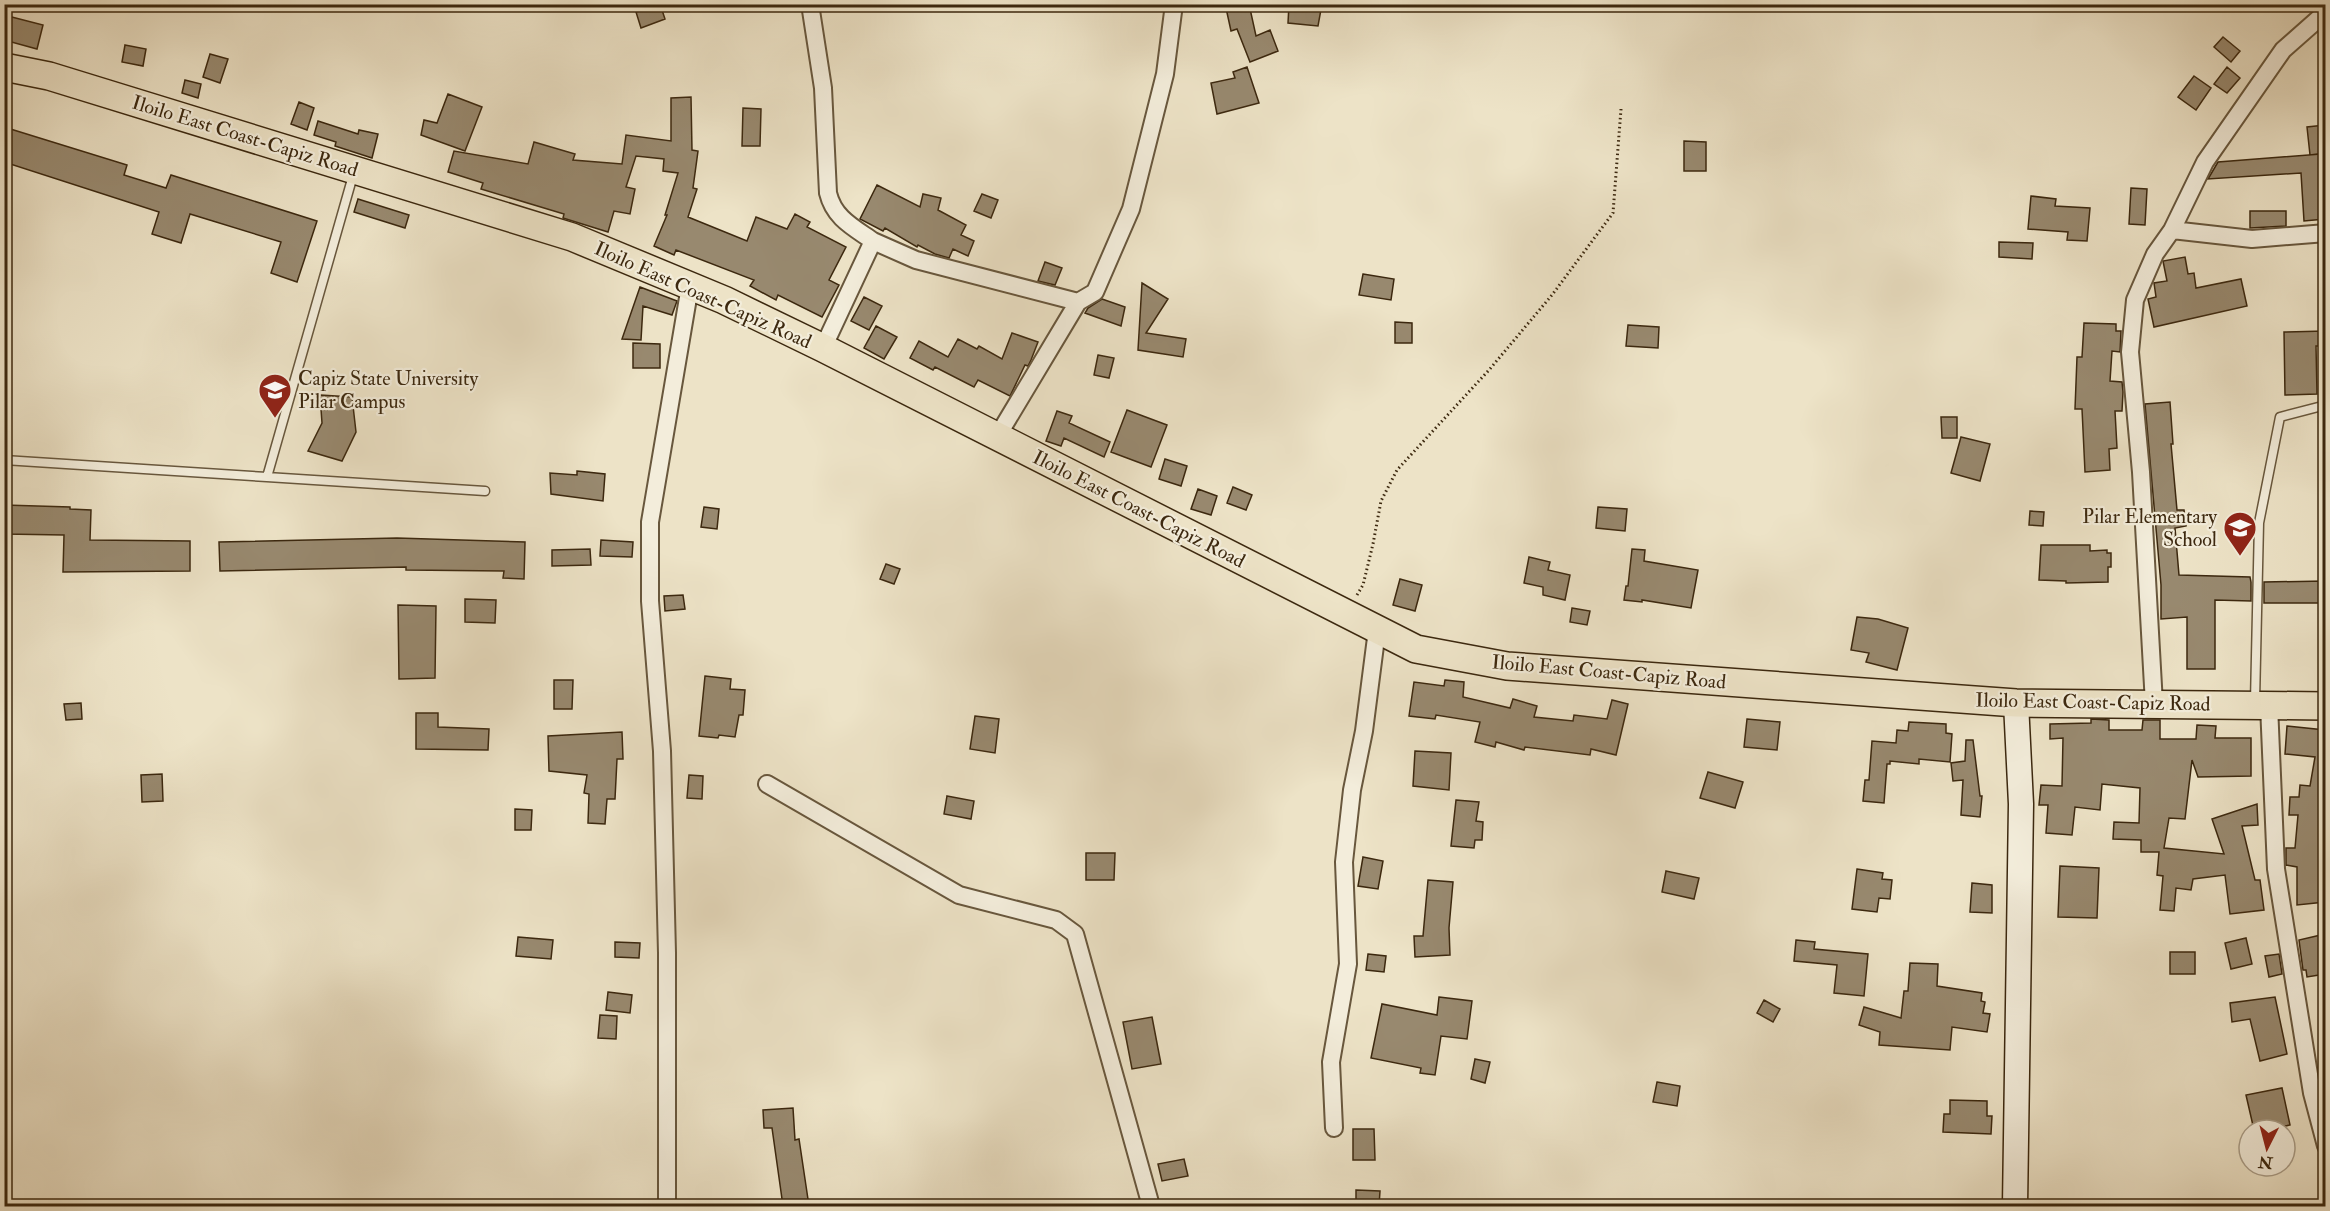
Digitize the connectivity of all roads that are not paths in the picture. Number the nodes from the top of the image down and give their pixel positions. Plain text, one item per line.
1 (810, 4) edge
2 (1174, 4) edge
3 (2325, 12) edge
4 (4, 68) edge
5 (354, 169) junction
6 (2172, 230) junction
7 (2325, 233) edge
8 (873, 241) junction
9 (690, 286) junction
10 (1078, 302) junction
11 (823, 348) junction
12 (2325, 405) edge
13 (997, 437) junction
14 (4, 460) edge
15 (267, 477) junction
16 (485, 491) dead end
17 (1377, 630) junction
18 (2016, 703) junction
19 (2154, 704) junction
20 (2262, 706) junction
21 (2325, 706) edge
22 (767, 784) dead end
23 (1334, 1128) dead end
24 (2325, 1146) edge
25 (667, 1206) edge
26 (1151, 1206) edge
27 (2015, 1206) edge

1 - 8 street
2 - 10 street
3 - 6 street
4 - 5 main road, Iloilo East Coast-Capiz Road
5 - 9 main road, Iloilo East Coast-Capiz Road
5 - 15 lane
6 - 7 street
6 - 19 street
8 - 10 street
8 - 11 street
9 - 11 main road, Iloilo East Coast-Capiz Road
9 - 25 street
10 - 13 street
11 - 13 main road, Iloilo East Coast-Capiz Road
12 - 20 lane
13 - 17 main road, Iloilo East Coast-Capiz Road
14 - 15 lane
15 - 16 lane
17 - 18 main road, Iloilo East Coast-Capiz Road
17 - 23 street
18 - 19 main road, Iloilo East Coast-Capiz Road
18 - 27 street
19 - 20 main road, Iloilo East Coast-Capiz Road
20 - 21 main road, Iloilo East Coast-Capiz Road
20 - 24 street
22 - 26 street

